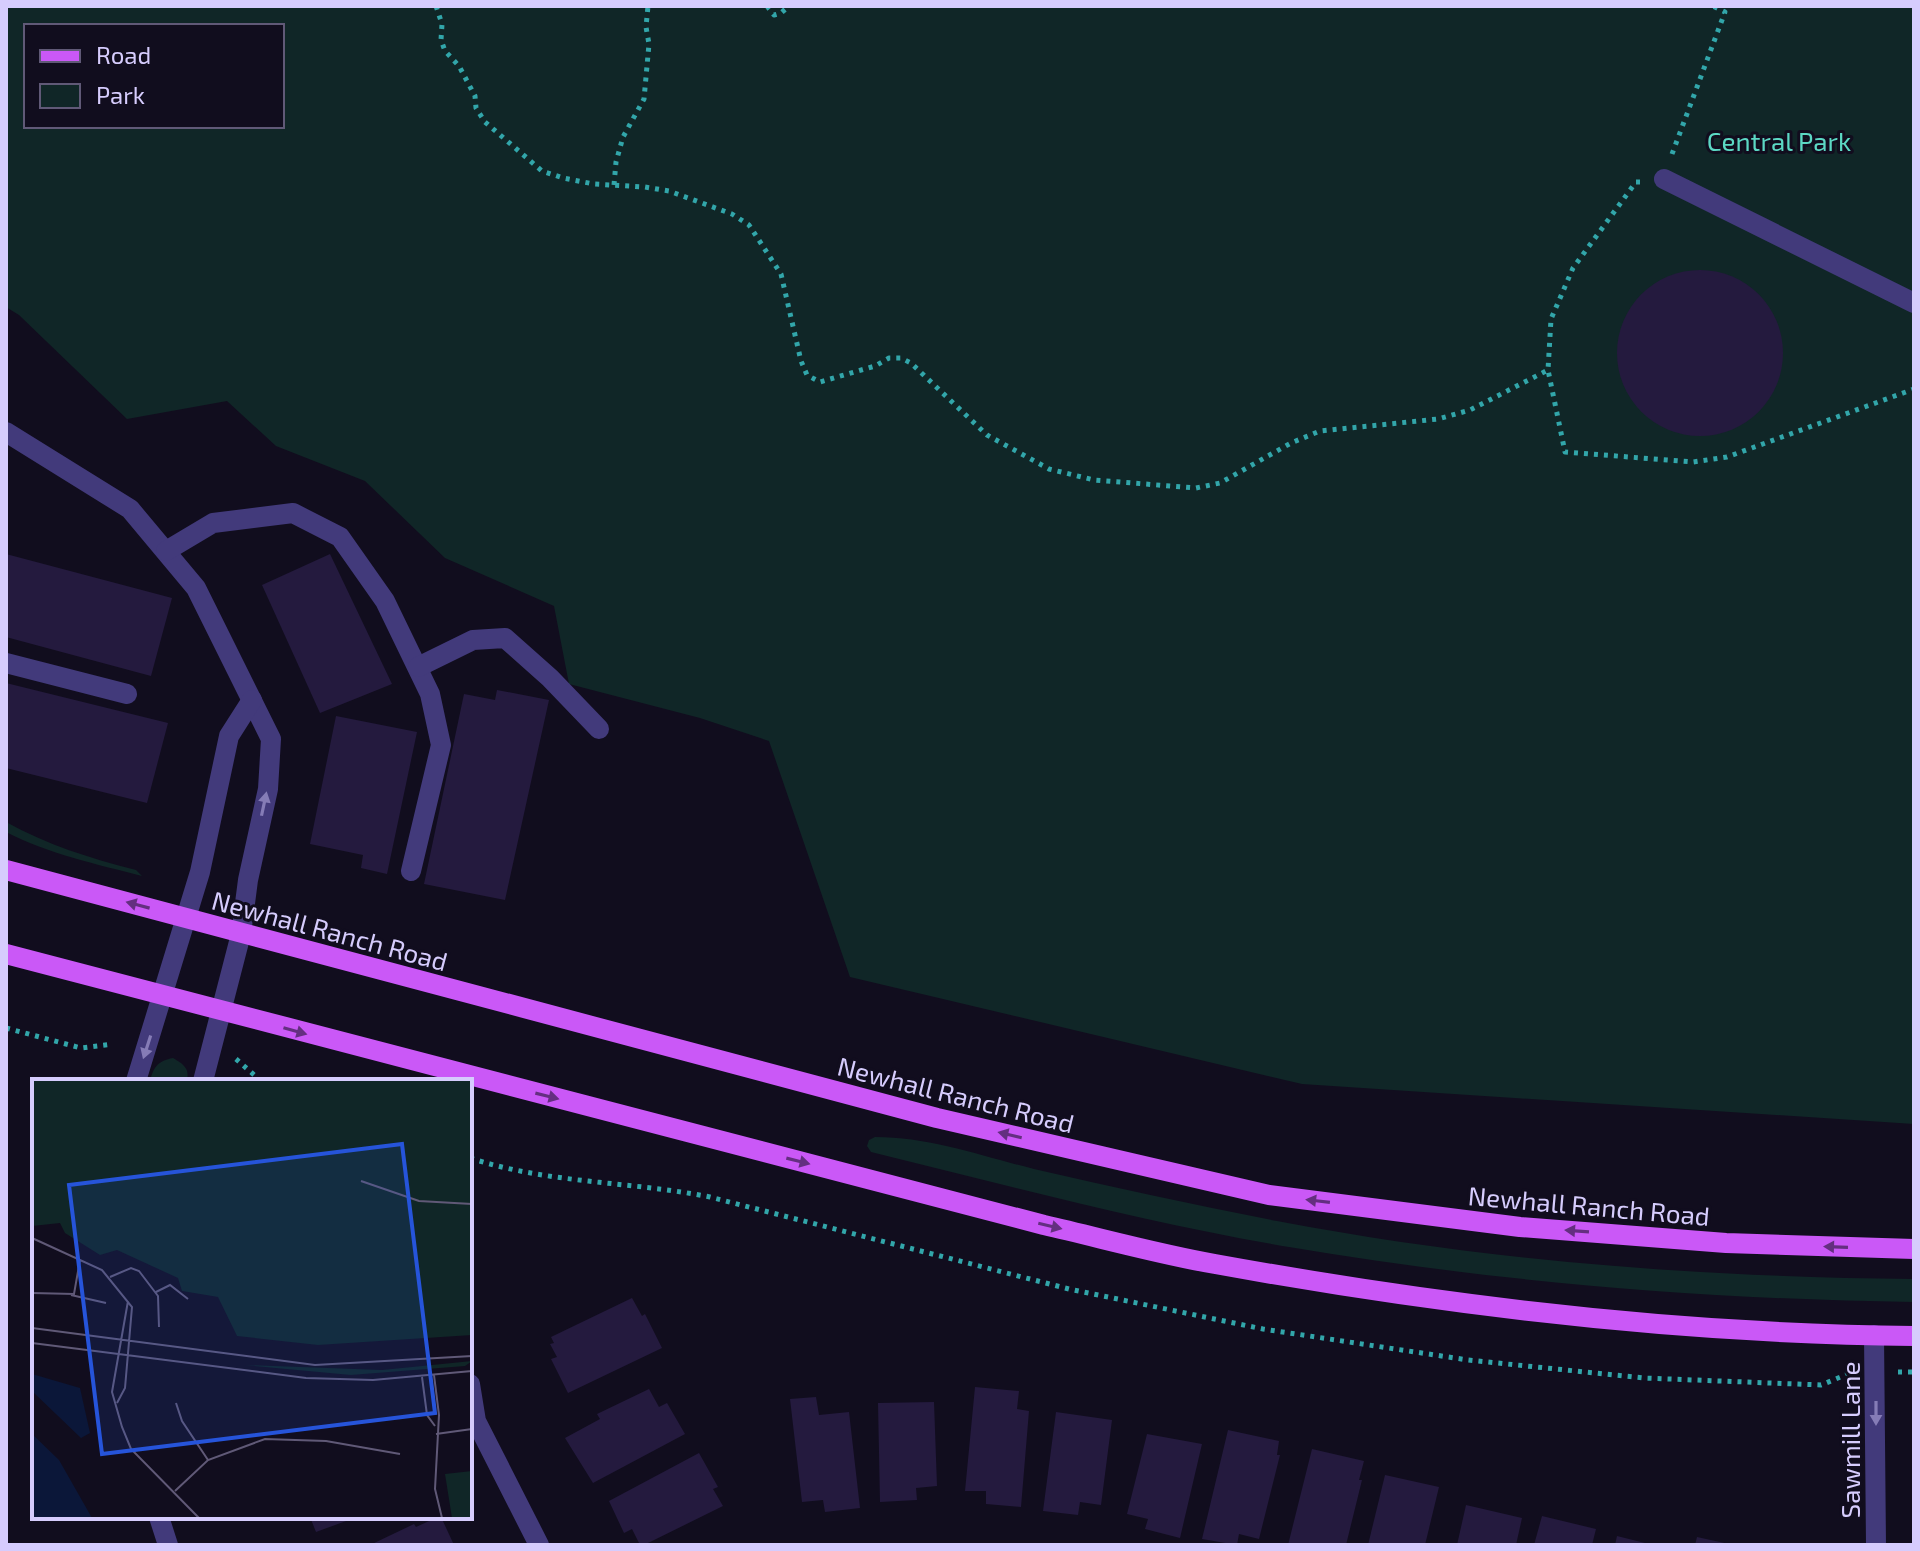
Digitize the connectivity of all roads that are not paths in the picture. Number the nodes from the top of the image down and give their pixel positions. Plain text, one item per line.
1 (1664, 179) road end
2 (1914, 303) edge
3 (7, 437) edge
4 (166, 551) junction
5 (6, 663) edge
6 (418, 667) junction
7 (127, 694) dead end
8 (252, 700) junction
9 (599, 729) dead end
10 (6, 870) edge
11 (411, 871) dead end
12 (186, 919) junction
13 (241, 934) junction
14 (6, 954) edge
15 (164, 995) junction
16 (220, 1009) junction
17 (137, 1079) edge
18 (203, 1079) edge
19 (1914, 1249) edge
20 (1874, 1335) junction
21 (1914, 1336) edge
22 (472, 1396) edge
23 (160, 1519) edge
24 (168, 1545) edge
25 (539, 1545) edge
26 (1876, 1545) edge

1 - 2 street
3 - 4 street
4 - 6 street
4 - 8 street
5 - 7 street
6 - 9 street
6 - 11 street
8 - 12 street
13 -> 8 street
12 -> 10 main road, Newhall Ranch Road
12 - 13 main road, Newhall Ranch Road
12 - 15 street
13 - 16 street
19 -> 13 main road, Newhall Ranch Road
14 - 15 main road
15 - 16 main road
15 -> 17 street
16 - 18 street
16 -> 20 main road
20 - 21 main road
20 -> 26 street, Sawmill Lane
22 - 25 street
23 - 24 street

